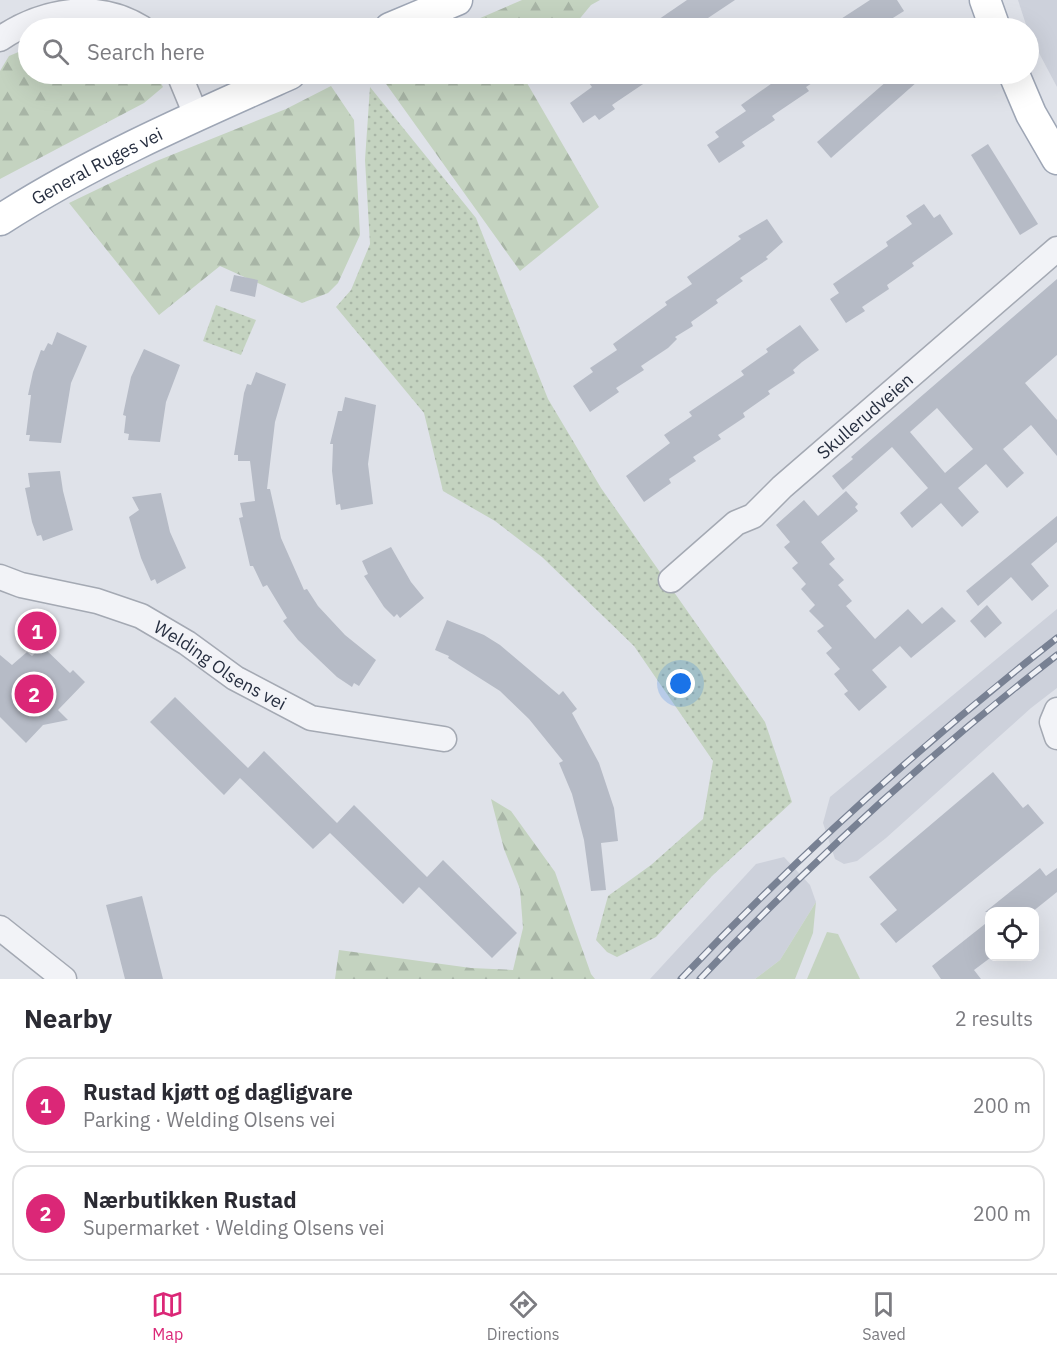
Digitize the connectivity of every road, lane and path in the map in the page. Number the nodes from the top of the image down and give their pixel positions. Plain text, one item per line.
1 (457, 0) edge
2 (985, 0) edge
3 (45, 18) edge
4 (121, 18) edge
5 (415, 18) edge
6 (991, 18) edge
7 (18, 28) edge
8 (0, 39) edge
9 (183, 84) edge
10 (266, 84) edge
11 (1018, 84) edge
12 (196, 115) junction
13 (1057, 159) edge
14 (0, 220) edge
15 (1057, 249) edge
16 (0, 576) edge
17 (671, 580) dead end
18 (1057, 710) edge
19 (1057, 737) edge
20 (444, 739) dead end
21 (0, 928) edge
22 (64, 979) edge

1 - 5 main road
2 - 6 main road
3 - 4 street
7 - 8 street
9 - 12 street
10 - 12 main road, General Ruges vei
11 - 13 main road
12 - 14 main road, General Ruges vei
15 - 17 street, Skullerudveien
16 - 20 street, Welding Olsens vei
18 - 19 street
21 - 22 street

